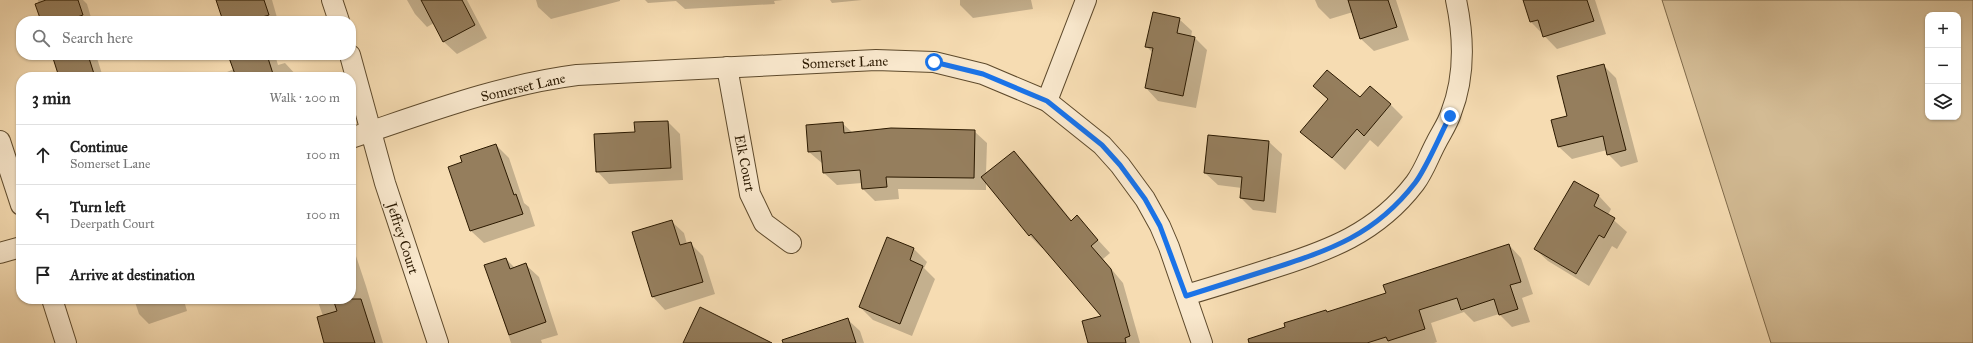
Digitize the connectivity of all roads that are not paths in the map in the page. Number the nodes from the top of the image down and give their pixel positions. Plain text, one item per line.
1 (332, 0) edge
2 (1086, 0) edge
3 (1456, 0) edge
4 (337, 16) edge
5 (351, 60) edge
6 (727, 67) junction
7 (355, 72) edge
8 (356, 77) edge
9 (1047, 101) junction
10 (371, 131) junction
11 (356, 136) edge
12 (0, 141) edge
13 (16, 191) edge
14 (791, 243) dead end
15 (16, 248) edge
16 (0, 253) edge
17 (1186, 296) junction
18 (54, 304) edge
19 (66, 343) edge
20 (438, 343) edge
21 (1202, 343) edge

1 - 4 street
2 - 9 street
3 - 17 street
5 - 7 street, Jeffrey Court
6 - 9 street, Somerset Lane
6 - 10 street, Somerset Lane
6 - 14 street, Elk Court
8 - 10 street, Jeffrey Court
9 - 17 street, Somerset Lane
10 - 11 street, Somerset Lane
10 - 20 street, Jeffrey Court
12 - 13 street
15 - 16 street
17 - 21 street, Somerset Lane
18 - 19 street

